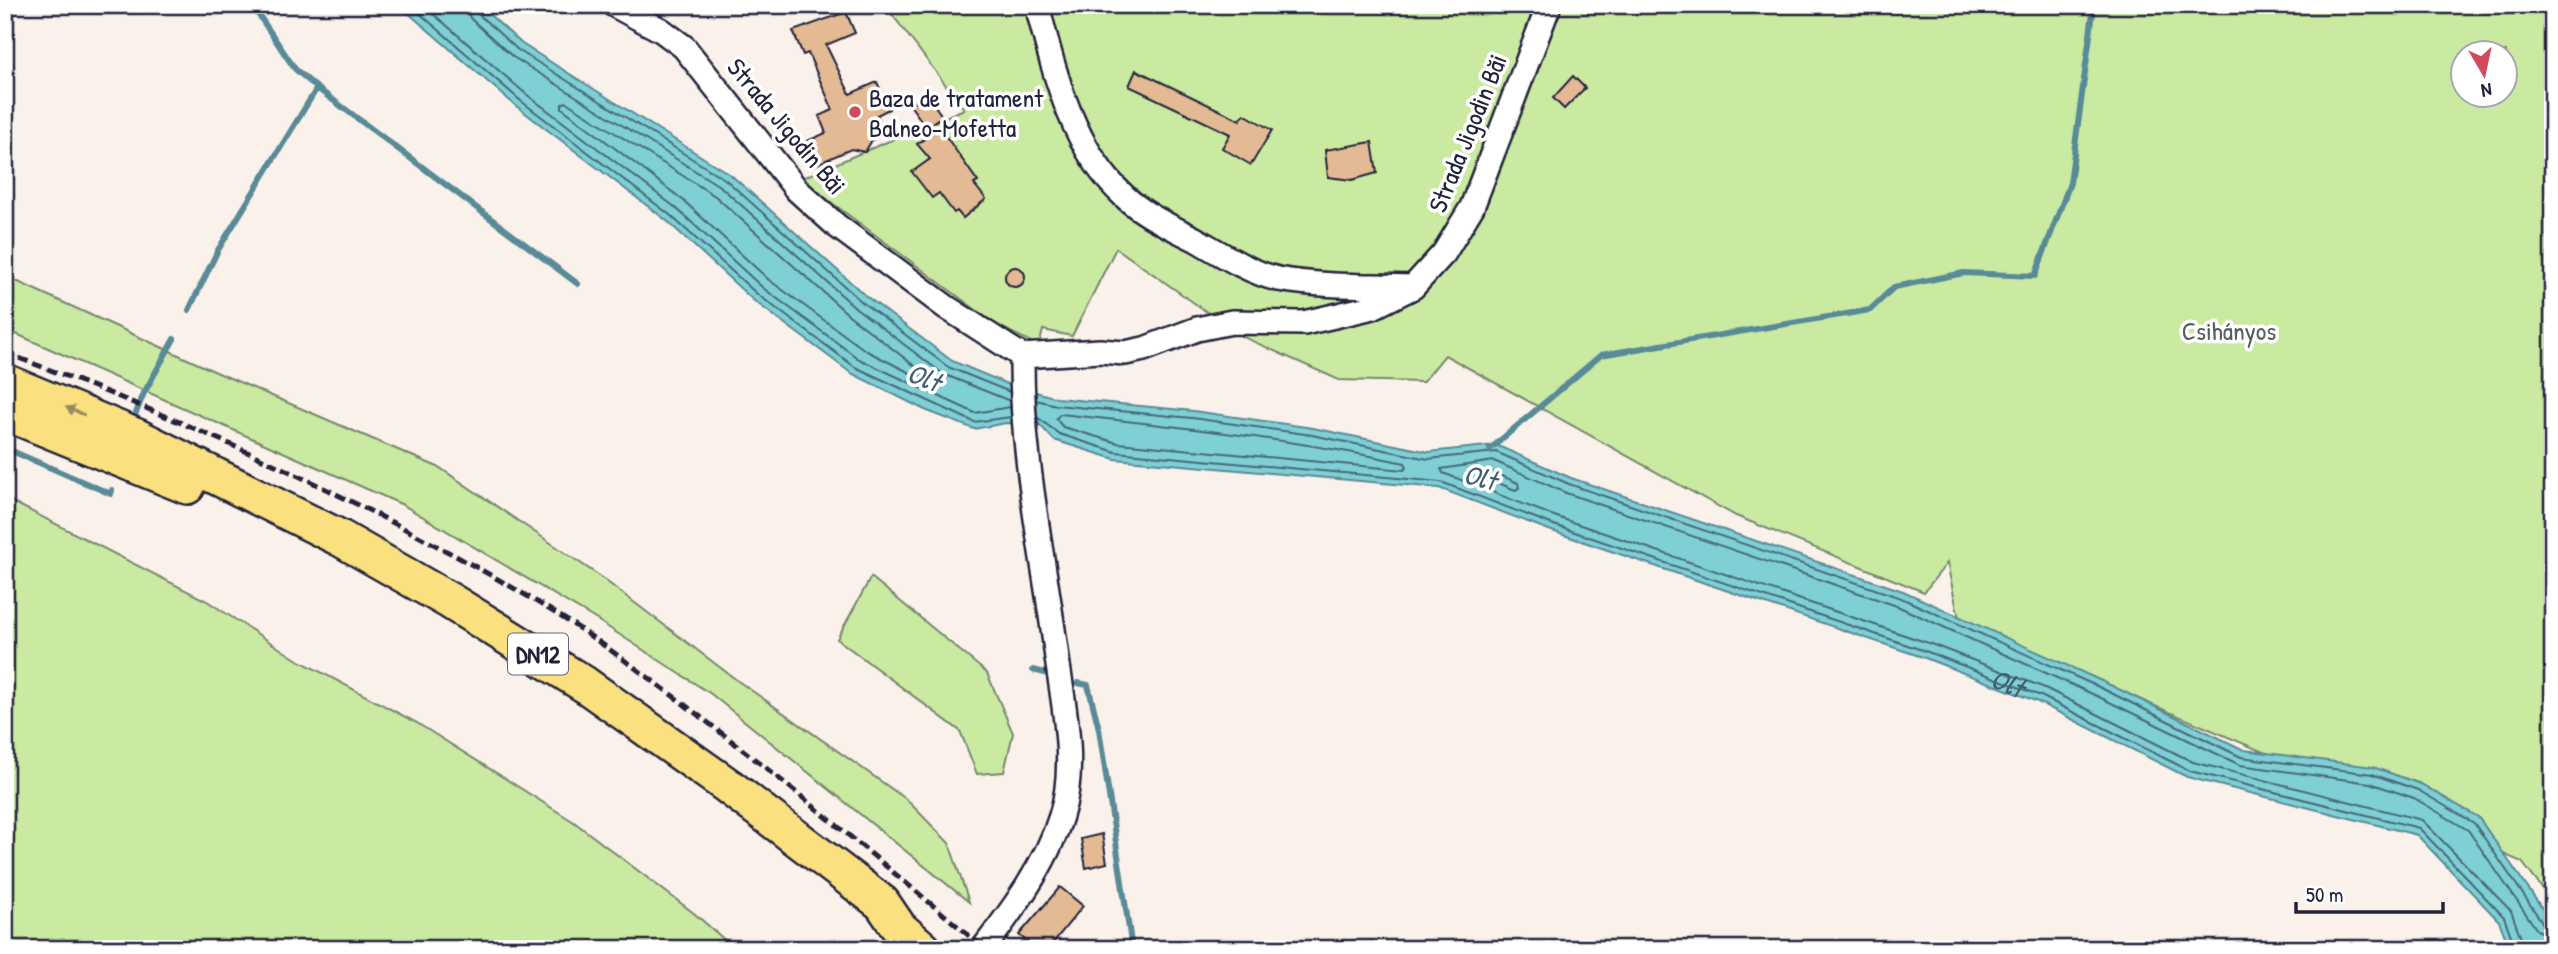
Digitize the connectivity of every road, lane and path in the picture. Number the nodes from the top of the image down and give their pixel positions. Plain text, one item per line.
1 (614, 5) edge
2 (1037, 5) edge
3 (1549, 5) edge
4 (1413, 287) junction
5 (1022, 356) junction
6 (5, 382) edge
7 (5, 412) edge
8 (911, 939) edge
9 (983, 949) edge

1 - 5 street, Strada Jigodin Băi
2 - 4 street
3 - 4 street, Strada Jigodin Băi
4 - 5 street, Strada Jigodin Băi
5 - 9 street
8 -> 6 highway, DN12
7 - 8 highway, DN12

